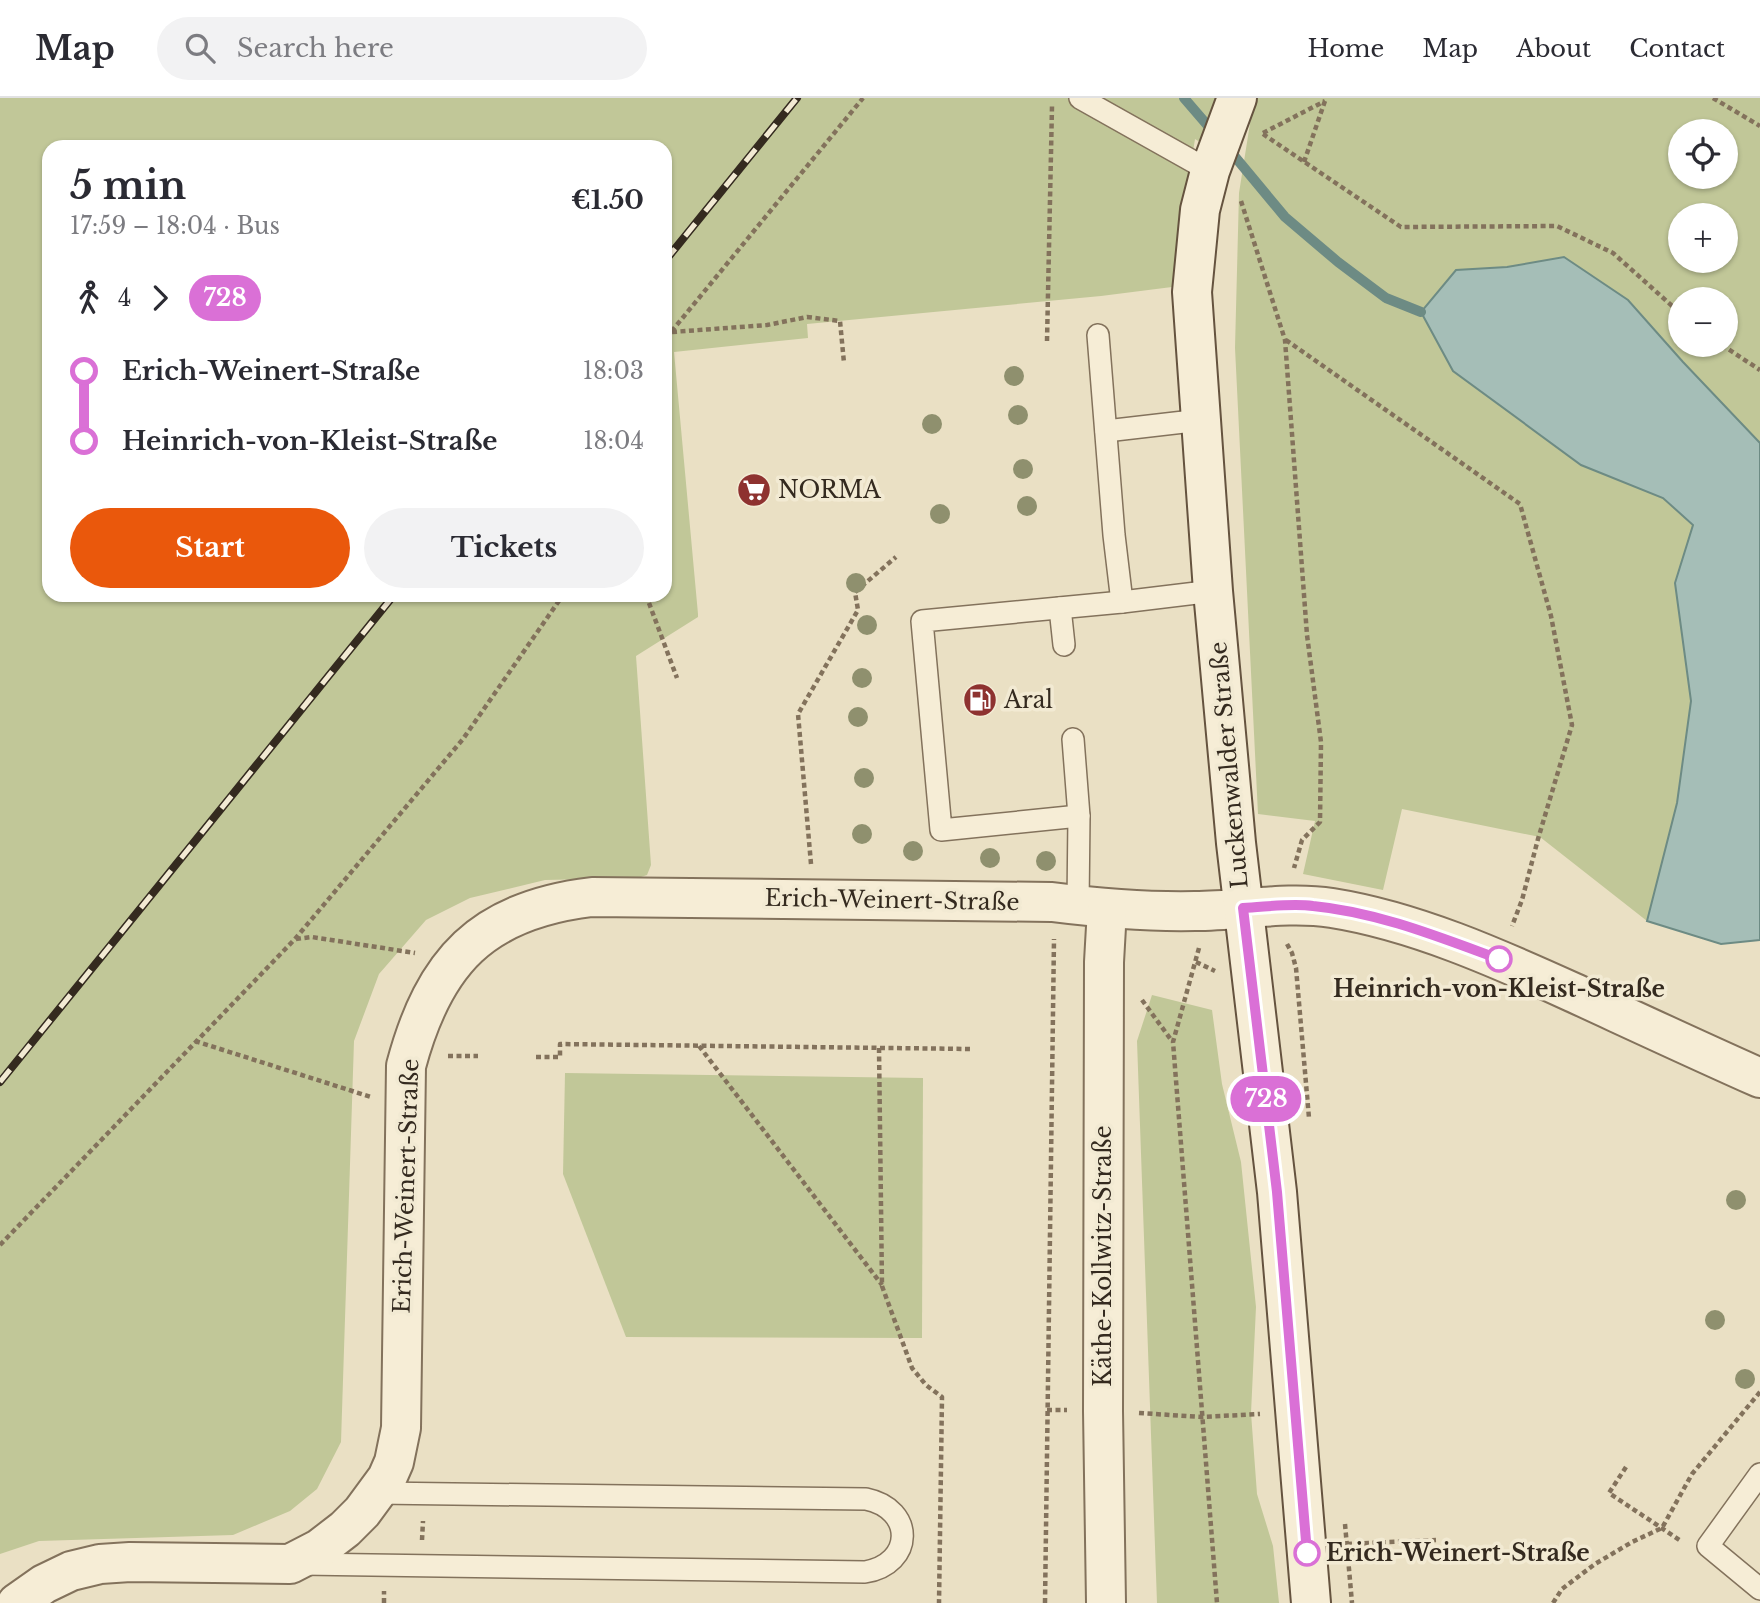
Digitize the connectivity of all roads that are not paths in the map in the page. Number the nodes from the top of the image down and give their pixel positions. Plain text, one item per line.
1 (1080, 98) edge
2 (1234, 105) edge
3 (1220, 175) junction
4 (1098, 335) dead end
5 (1201, 420) junction
6 (1106, 431) junction
7 (1213, 591) junction
8 (1122, 602) junction
9 (1060, 608) junction
10 (1064, 645) dead end
11 (1073, 739) dead end
12 (1079, 817) junction
13 (1092, 907) junction
14 (1243, 908) junction
15 (1760, 1078) edge
16 (1760, 1474) edge
17 (377, 1493) junction
18 (290, 1564) junction
19 (1760, 1589) edge
20 (17, 1603) edge
21 (1106, 1603) edge
22 (1311, 1603) edge

1 - 3 lane
2 - 3 street, Luckenwalder Straße
3 - 5 street, Luckenwalder Straße
4 - 6 lane
5 - 6 lane
5 - 7 street, Luckenwalder Straße
6 - 8 lane
7 - 8 lane
7 - 14 street, Luckenwalder Straße
8 - 9 lane
9 - 10 lane
9 - 12 lane
11 - 12 lane
12 - 13 lane
13 - 14 street, Erich-Weinert-Straße
13 - 17 street, Erich-Weinert-Straße
13 - 21 street, Käthe-Kollwitz-Straße
14 - 15 street
14 - 22 street, Luckenwalder Straße
16 - 19 lane
17 - 18 street, Erich-Weinert-Straße
17 - 18 lane
18 - 20 street, Erich-Weinert-Straße

